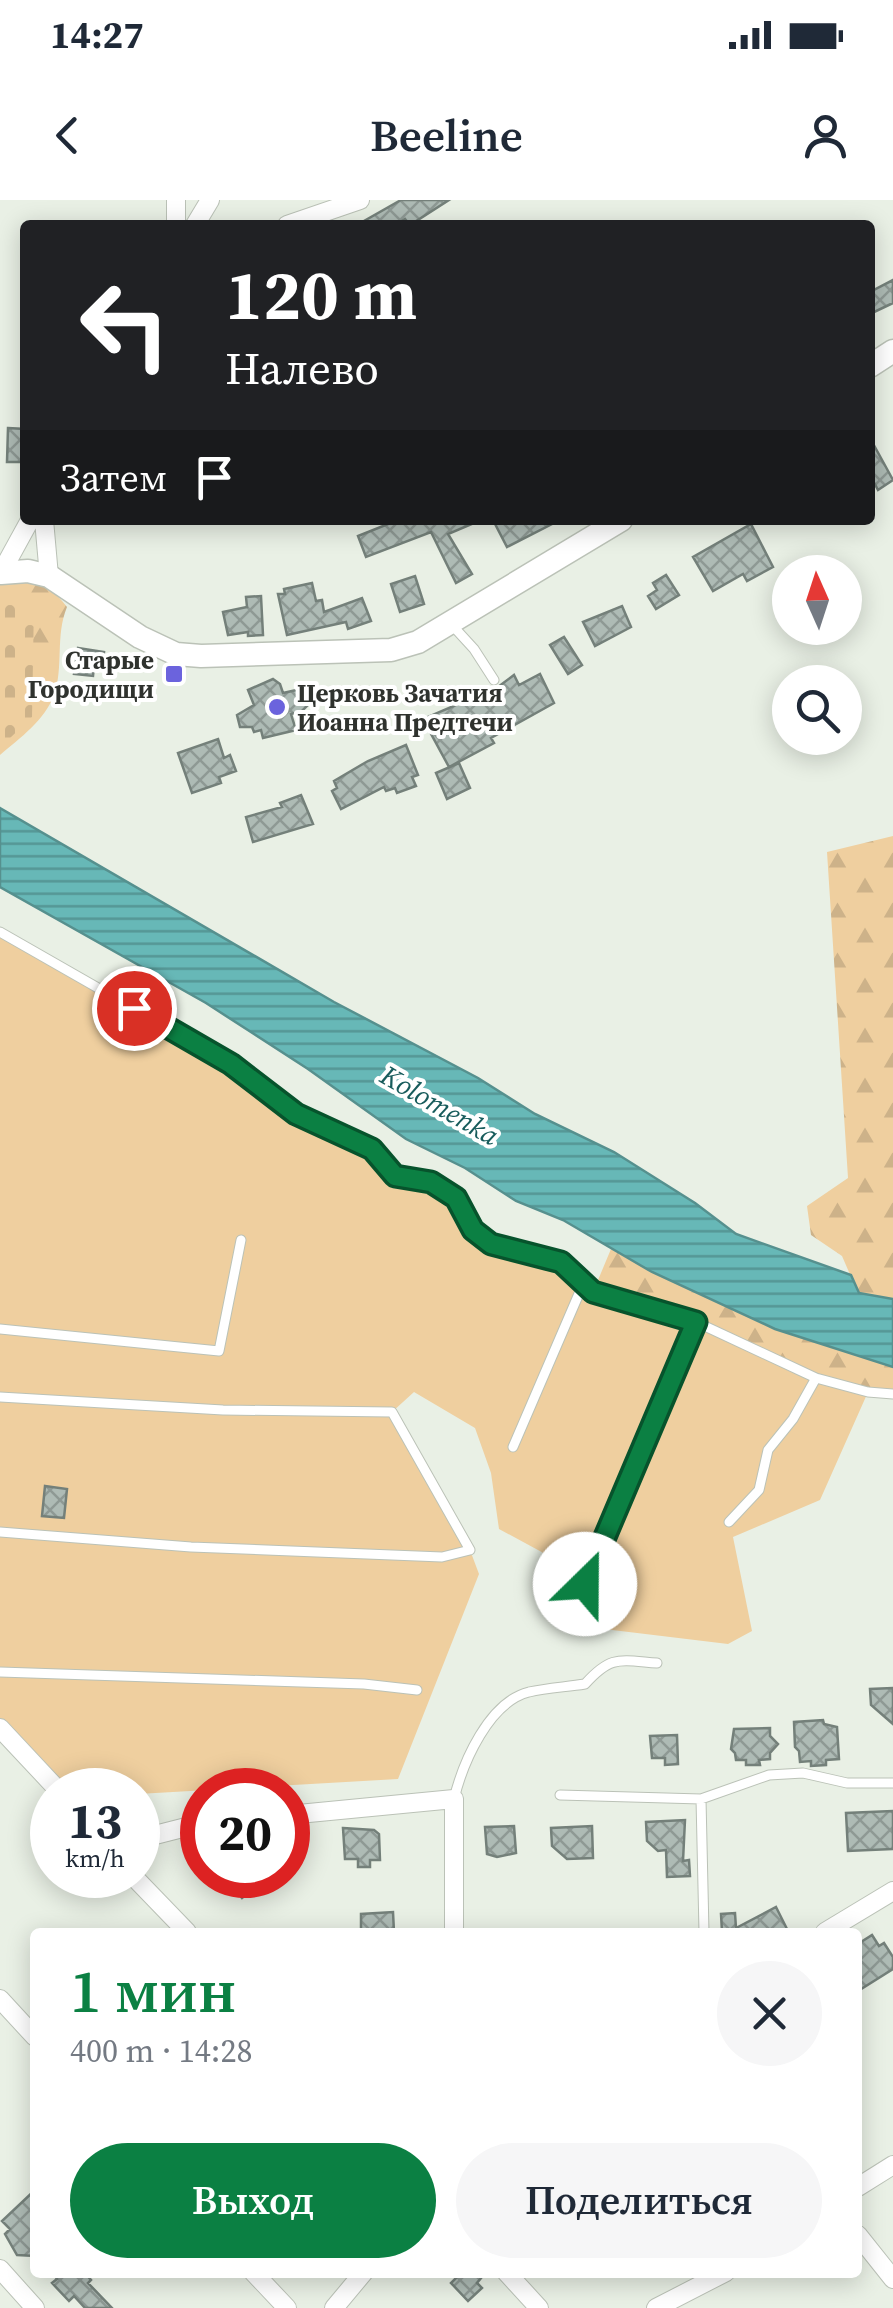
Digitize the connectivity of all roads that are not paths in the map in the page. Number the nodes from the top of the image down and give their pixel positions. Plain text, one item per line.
1 (360, 200) edge
2 (301, 220) edge
3 (27, 525) edge
4 (44, 525) edge
5 (613, 525) edge
6 (0, 571) edge
7 (48, 576) junction
8 (450, 623) junction
9 (494, 680) dead end
10 (0, 932) edge
11 (241, 1240) dead end
12 (584, 1282) junction
13 (696, 1322) junction
14 (0, 1329) edge
15 (816, 1378) junction
16 (893, 1394) edge
17 (0, 1397) edge
18 (513, 1447) dead end
19 (729, 1522) dead end
20 (0, 1532) edge
21 (585, 1584) dead end
22 (657, 1662) dead end
23 (0, 1672) edge
24 (418, 1690) dead end
25 (0, 1728) edge
26 (37, 1768) edge
27 (893, 1784) edge
28 (560, 1795) dead end
29 (454, 1799) junction
30 (701, 1799) junction
31 (310, 1813) edge
32 (893, 1891) edge
33 (154, 1898) edge
34 (182, 1928) edge
35 (454, 1928) edge
36 (704, 1928) edge
37 (832, 1928) edge
38 (0, 1999) edge
39 (30, 2032) edge
40 (893, 2165) edge
41 (862, 2185) edge
42 (862, 2240) edge
43 (0, 2269) edge
44 (258, 2278) edge
45 (359, 2278) edge
46 (512, 2278) edge
47 (714, 2278) edge
48 (893, 2279) edge
49 (36, 2308) edge
50 (286, 2308) edge
51 (334, 2308) edge
52 (539, 2308) edge
53 (656, 2308) edge

1 - 2 street
3 - 6 street
4 - 7 street
5 - 8 street
6 - 7 street
7 - 8 street
8 - 9 lane
10 - 12 lane
11 - 14 lane
12 - 13 lane
12 - 18 lane
13 - 15 lane
13 - 21 lane
15 - 16 lane
15 - 19 lane
17 - 20 lane
22 - 29 lane
23 - 24 lane
25 - 26 street
27 - 30 lane
28 - 30 lane
29 - 31 street
29 - 35 street
30 - 36 lane
32 - 37 street
33 - 34 street
38 - 39 street
40 - 41 street
42 - 48 street
43 - 49 street
44 - 50 street
45 - 51 street
46 - 52 street
47 - 53 street

